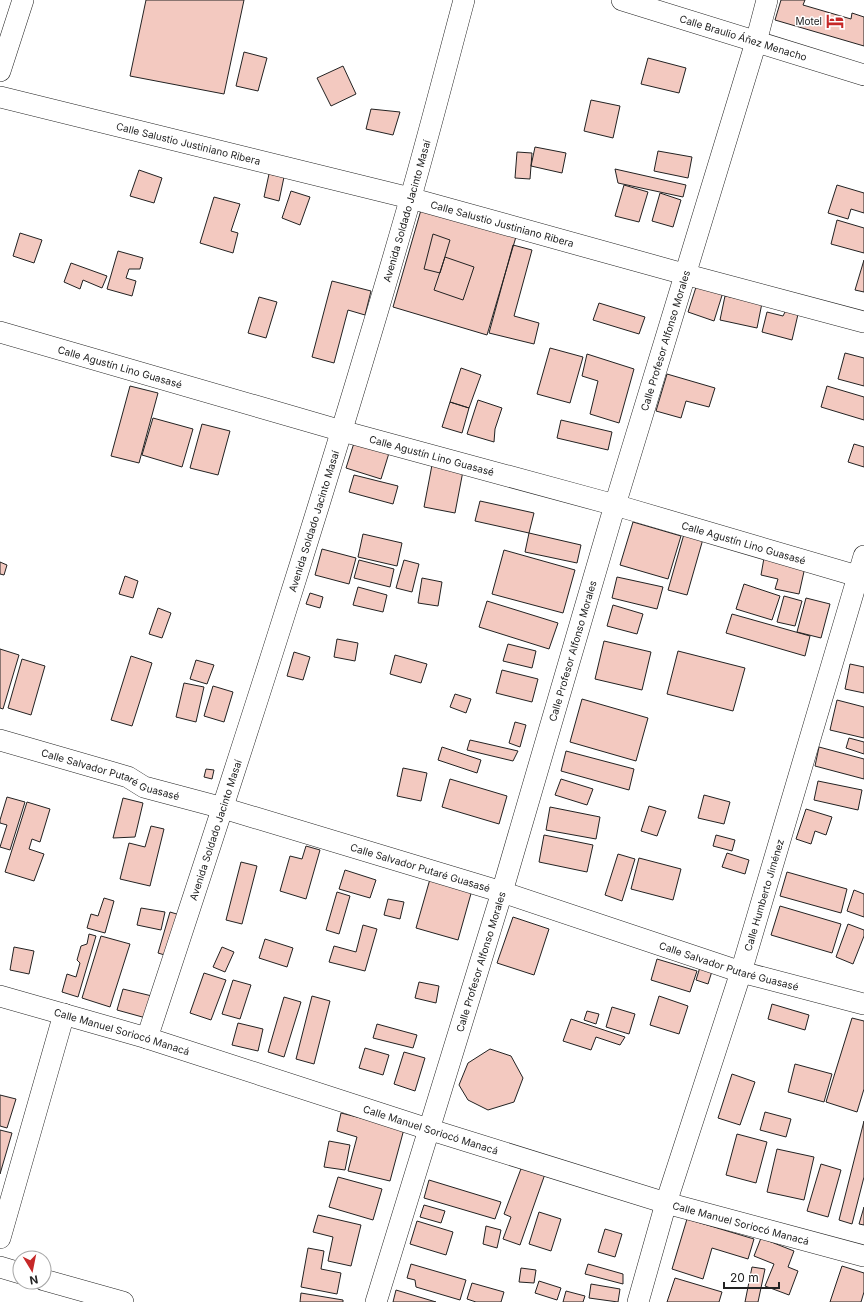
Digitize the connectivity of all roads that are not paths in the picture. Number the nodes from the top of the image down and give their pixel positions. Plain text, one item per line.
1 (23, 0) edge
2 (464, 0) edge
3 (622, 0) edge
4 (767, 0) edge
5 (756, 42) junction
6 (0, 71) edge
7 (864, 75) edge
8 (0, 97) edge
9 (410, 198) junction
10 (684, 274) junction
11 (864, 322) edge
12 (0, 332) edge
13 (342, 431) junction
14 (614, 505) junction
15 (864, 556) edge
16 (861, 577) edge
17 (0, 740) edge
18 (223, 808) junction
19 (502, 892) junction
20 (741, 972) junction
21 (0, 996) edge
22 (864, 1004) edge
23 (64, 1014) junction
24 (147, 1038) junction
25 (428, 1129) junction
26 (666, 1203) junction
27 (0, 1238) edge
28 (864, 1256) edge
29 (0, 1267) edge
30 (12, 1271) edge
31 (52, 1282) edge
32 (123, 1302) edge
33 (376, 1302) edge
34 (638, 1302) edge

1 - 6 street
2 - 9 street, Avenida Soldado Jacinto Masaí
3 - 5 street, Calle Braulio Áñez Menacho
4 - 5 street, Calle Profesor Alfonso Morales
5 - 7 street, Calle Braulio Áñez Menacho
5 - 10 street, Calle Profesor Alfonso Morales
8 - 9 street, Calle Salustio Justiniano Ribera
9 - 10 street, Calle Salustio Justiniano Ribera
9 - 13 street, Avenida Soldado Jacinto Masaí
10 - 11 street, Calle Salustio Justiniano Ribera
10 - 14 street, Calle Profesor Alfonso Morales
12 - 13 street, Calle Agustín Lino Guasasé
13 - 14 street, Calle Agustín Lino Guasasé
13 - 18 street, Avenida Soldado Jacinto Masaí
14 - 16 street, Calle Agustín Lino Guasasé
14 - 19 street, Calle Profesor Alfonso Morales
15 - 16 street, Calle Humberto Jiménez
16 - 20 street, Calle Humberto Jiménez
17 - 18 street, Calle Salvador Putaré Guasasé
18 - 19 street, Calle Salvador Putaré Guasasé
18 - 24 street, Avenida Soldado Jacinto Masaí
19 - 20 street, Calle Salvador Putaré Guasasé
19 - 25 street, Calle Profesor Alfonso Morales
20 - 22 street, Calle Salvador Putaré Guasasé
20 - 26 street, Calle Humberto Jiménez
21 - 23 street, Calle Manuel Soriocó Manacá
23 - 24 street, Calle Manuel Soriocó Manacá
23 - 27 street
24 - 25 street, Calle Manuel Soriocó Manacá
25 - 26 street, Calle Manuel Soriocó Manacá
25 - 33 street, Calle Profesor Alfonso Morales
26 - 28 street, Calle Manuel Soriocó Manacá
26 - 34 street, Calle Humberto Jiménez
29 - 30 street
31 - 32 street

